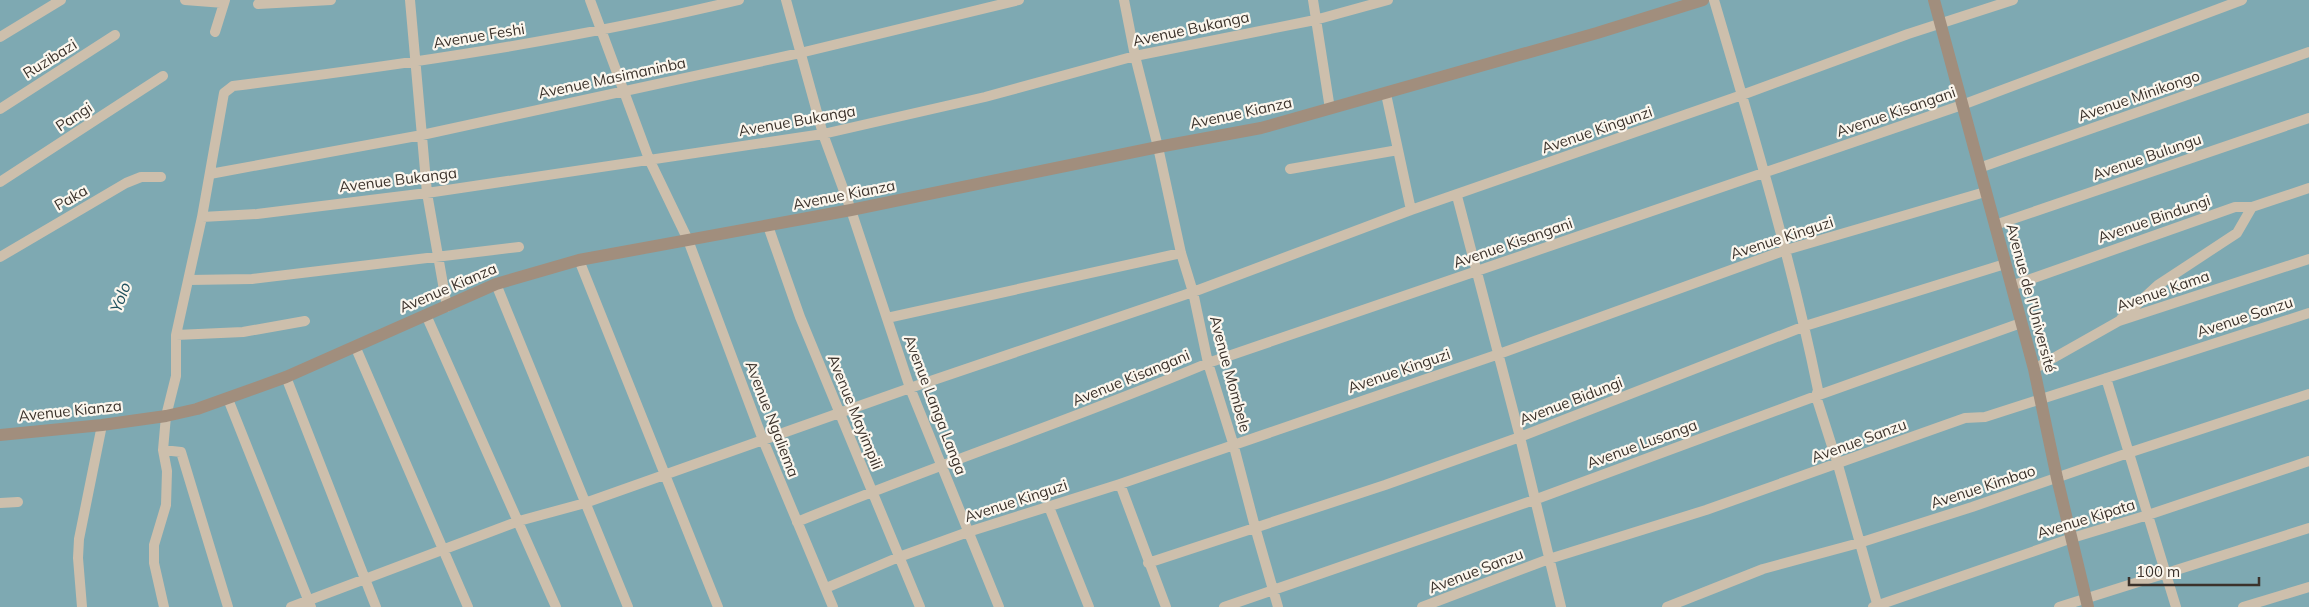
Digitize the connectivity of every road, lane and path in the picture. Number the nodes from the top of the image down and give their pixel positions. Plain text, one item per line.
1 (61, 0) edge
2 (184, 0) edge
3 (331, 0) edge
4 (410, 0) edge
5 (590, 0) edge
6 (739, 0) edge
7 (786, 0) edge
8 (1019, 0) edge
9 (1124, 0) edge
10 (1313, 0) edge
11 (1388, 0) edge
12 (1704, 0) edge
13 (1714, 0) edge
14 (1934, 0) edge
15 (2013, 0) edge
16 (2242, 0) edge
17 (225, 1) edge
18 (258, 4) dead end
19 (1315, 20) junction
20 (1941, 24) junction
21 (601, 30) junction
22 (215, 32) dead end
23 (115, 35) dead end
24 (0, 37) edge
25 (2309, 52) edge
26 (800, 53) junction
27 (1135, 56) junction
28 (416, 62) junction
29 (163, 76) dead end
30 (624, 91) junction
31 (1386, 94) junction
32 (1742, 95) junction
33 (1962, 105) junction
34 (0, 109) edge
35 (1330, 109) junction
36 (2309, 118) edge
37 (823, 134) junction
38 (422, 135) junction
39 (1158, 147) junction
40 (1398, 150) junction
41 (649, 159) junction
42 (1979, 168) junction
43 (1290, 169) dead end
44 (1765, 173) junction
45 (210, 174) junction
46 (161, 177) dead end
47 (0, 182) edge
48 (2309, 188) edge
49 (1985, 192) junction
50 (427, 193) junction
51 (1457, 196) junction
52 (2252, 207) junction
53 (852, 210) junction
54 (1411, 210) junction
55 (202, 217) junction
56 (1995, 225) junction
57 (768, 226) junction
58 (688, 240) junction
59 (519, 247) dead end
60 (1786, 250) junction
61 (1181, 253) junction
62 (0, 257) edge
63 (438, 257) junction
64 (2309, 258) edge
65 (579, 260) junction
66 (2005, 264) junction
67 (1477, 271) junction
68 (189, 280) junction
69 (496, 284) junction
70 (2011, 286) junction
71 (1193, 292) junction
72 (447, 307) junction
73 (2309, 313) edge
74 (426, 315) junction
75 (887, 318) junction
76 (305, 321) dead end
77 (2118, 321) junction
78 (2021, 323) junction
79 (1805, 326) junction
80 (176, 335) junction
81 (354, 346) junction
82 (1499, 354) junction
83 (1208, 363) junction
84 (2034, 369) junction
85 (286, 377) junction
86 (2106, 378) junction
87 (910, 388) junction
88 (2309, 394) edge
89 (1816, 396) junction
90 (2041, 398) junction
91 (228, 399) junction
92 (839, 414) junction
93 (166, 416) junction
94 (102, 425) junction
95 (0, 435) edge
96 (1520, 437) junction
97 (763, 440) junction
98 (1233, 443) junction
99 (163, 450) junction
100 (2128, 452) junction
101 (2309, 461) edge
102 (1838, 464) junction
103 (942, 466) junction
104 (664, 476) junction
105 (2057, 478) junction
106 (1120, 484) junction
107 (871, 491) junction
108 (1534, 500) junction
109 (18, 502) dead end
110 (0, 503) edge
111 (585, 503) junction
112 (1049, 507) junction
113 (2148, 515) junction
114 (519, 521) junction
115 (797, 522) junction
116 (1255, 528) junction
117 (2309, 528) edge
118 (968, 532) junction
119 (2072, 538) junction
120 (1859, 543) junction
121 (444, 549) junction
122 (899, 557) junction
123 (1549, 559) junction
124 (1148, 564) junction
125 (2165, 572) junction
126 (365, 578) junction
127 (2309, 587) edge
128 (826, 588) junction
129 (1273, 591) junction
130 (2087, 603) edge
131 (310, 604) edge
132 (1876, 606) edge
133 (82, 607) edge
134 (164, 607) edge
135 (228, 607) edge
136 (291, 607) edge
137 (376, 607) edge
138 (468, 607) edge
139 (556, 607) edge
140 (628, 607) edge
141 (718, 607) edge
142 (833, 607) edge
143 (920, 607) edge
144 (999, 607) edge
145 (1090, 607) edge
146 (1166, 607) edge
147 (1224, 607) edge
148 (1278, 607) edge
149 (1422, 607) edge
150 (1561, 607) edge
151 (1667, 607) edge
152 (2059, 607) edge
153 (2176, 607) edge
154 (2243, 607) edge

1 - 24 street
2 - 17 street
3 - 18 street
4 - 28 street
5 - 21 street, Avenue Ngaliema
6 - 21 street, Avenue Feshi
7 - 26 street, Avenue Langa Langa
8 - 26 street, Avenue Masimaninba
9 - 27 street, Avenue Mombele
10 - 19 street
11 - 19 street, Avenue Bukanga
12 - 31 street, Avenue Kianza
13 - 32 street
14 - 20 street, Avenue de l’Université
15 - 20 street, Avenue Kingunzi
16 - 33 street, Avenue Kisangani
17 - 22 street
19 - 27 street, Avenue Bukanga
19 - 35 street
20 - 32 street, Avenue Kingunzi
20 - 33 street, Avenue de l’Université
21 - 28 street, Avenue Feshi
21 - 30 street, Avenue Ngaliema
23 - 34 street, Ruzibazi
25 - 42 street, Avenue Minikongo
26 - 30 street, Avenue Masimaninba
26 - 37 street, Avenue Langa Langa
27 - 37 street, Avenue Bukanga
27 - 39 street, Avenue Mombele
28 - 38 street
28 - 45 street, Avenue Feshi
29 - 47 street, Pangi
30 - 38 street, Avenue Masimaninba
30 - 41 street, Avenue Ngaliema
31 - 35 street, Avenue Kianza
31 - 40 street
32 - 44 street
32 - 51 street, Avenue Kingunzi
33 - 42 street, Avenue de l’Université
33 - 44 street, Avenue Kisangani
35 - 39 street, Avenue Kianza
36 - 56 street, Avenue Bulungu
37 - 41 street, Avenue Bukanga
37 - 53 street, Avenue Langa Langa
38 - 45 street, Avenue Masimaninba
38 - 50 street
39 - 53 street, Avenue Kianza
39 - 61 street, Avenue Mombele
40 - 43 street
40 - 54 street
41 - 50 street, Avenue Bukanga
41 - 58 street, Avenue Ngaliema
42 - 49 street, Avenue de l’Université
44 - 60 street
44 - 67 street, Avenue Kisangani
45 - 55 street
46 - 62 street, Paka
48 - 52 street, Avenue Bindungi
49 - 56 street, Avenue de l’Université
49 - 60 street, Avenue Kinguzi
50 - 55 street, Avenue Bukanga
50 - 63 street
51 - 54 street, Avenue Kingunzi
51 - 67 street
52 - 70 street, Avenue Bindungi
52 - 77 street
53 - 57 street, Avenue Kianza
53 - 75 street, Avenue Langa Langa
54 - 71 street, Avenue Kingunzi
55 - 68 street
56 - 66 street, Avenue de l’Université
57 - 58 street, Avenue Kianza
57 - 92 street, Avenue Mayimpili
58 - 65 street, Avenue Kianza
58 - 97 street, Avenue Ngaliema
59 - 63 street
60 - 79 street
60 - 82 street, Avenue Kinguzi
61 - 71 street, Avenue Mombele
61 - 75 street
63 - 68 street
63 - 72 street
64 - 77 street, Avenue Kama
65 - 69 street, Avenue Kianza
65 - 104 street
66 - 70 street, Avenue de l’Université
66 - 79 street, Avenue Bidungi
67 - 82 street
67 - 83 street, Avenue Kisangani
68 - 80 street
69 - 72 street, Avenue Kianza
69 - 111 street
70 - 78 street, Avenue de l’Université
71 - 83 street, Avenue Mombele
71 - 87 street, Avenue Kingunzi
72 - 74 street, Avenue Kianza
73 - 86 street, Avenue Sanzu
74 - 81 street, Avenue Kianza
74 - 114 street
75 - 87 street, Avenue Langa Langa
76 - 80 street
77 - 84 street, Avenue Kama
78 - 84 street, Avenue de l’Université
78 - 89 street, Avenue Lusanga
79 - 89 street
79 - 96 street, Avenue Bidungi
80 - 93 street
81 - 85 street, Avenue Kianza
81 - 121 street
82 - 96 street
82 - 98 street, Avenue Kinguzi
83 - 98 street, Avenue Mombele
83 - 103 street, Avenue Kisangani
84 - 90 street, Avenue de l’Université
85 - 91 street, Avenue Kianza
85 - 126 street
86 - 90 street, Avenue Sanzu
86 - 100 street
87 - 92 street, Avenue Kingunzi
87 - 103 street, Avenue Langa Langa
88 - 100 street, Avenue Kimbao
89 - 102 street
89 - 108 street, Avenue Lusanga
90 - 102 street, Avenue Sanzu
90 - 105 street, Avenue de l’Université
91 - 93 street, Avenue Kianza
91 - 131 street
92 - 97 street, Avenue Kingunzi
92 - 107 street, Avenue Mayimpili
93 - 94 street, Avenue Kianza
93 - 99 street
94 - 95 street, Avenue Kianza
94 - 133 street
96 - 108 street
96 - 116 street, Avenue Bidungi
97 - 104 street, Avenue Kingunzi
97 - 115 street, Avenue Ngaliema
98 - 106 street, Avenue Kinguzi
98 - 116 street, Avenue Mombele
99 - 134 street
99 - 135 street
100 - 105 street, Avenue Kimbao
100 - 113 street
101 - 113 street, Avenue Kipata
102 - 120 street
102 - 123 street, Avenue Sanzu
103 - 107 street, Avenue Kisangani
103 - 118 street, Avenue Langa Langa
104 - 111 street, Avenue Kingunzi
104 - 141 street
105 - 119 street, Avenue de l’Université
105 - 120 street, Avenue Kimbao
106 - 112 street, Avenue Kinguzi
106 - 124 street
107 - 115 street, Avenue Kisangani
107 - 122 street, Avenue Mayimpili
108 - 123 street
108 - 129 street, Avenue Lusanga
109 - 110 street
111 - 114 street, Avenue Kingunzi
111 - 140 street
112 - 118 street, Avenue Kinguzi
112 - 145 street
113 - 119 street, Avenue Kipata
113 - 125 street
114 - 121 street, Avenue Kingunzi
114 - 139 street
115 - 128 street, Avenue Ngaliema
116 - 124 street, Avenue Bidungi
116 - 129 street, Avenue Mombele
117 - 125 street
118 - 122 street, Avenue Kinguzi
118 - 144 street, Avenue Langa Langa
119 - 130 street, Avenue de l’Université
119 - 132 street, Avenue Kipata
120 - 132 street
120 - 151 street, Avenue Kimbao
121 - 126 street, Avenue Kingunzi
121 - 138 street
122 - 128 street, Avenue Kinguzi
122 - 143 street, Avenue Mayimpili
123 - 149 street, Avenue Sanzu
123 - 150 street
124 - 146 street
125 - 130 street
125 - 153 street
126 - 131 street, Avenue Kingunzi
126 - 137 street
127 - 154 street
128 - 142 street, Avenue Ngaliema
129 - 147 street, Avenue Lusanga
129 - 148 street, Avenue Mombele
130 - 152 street
131 - 136 street, Avenue Kingunzi

